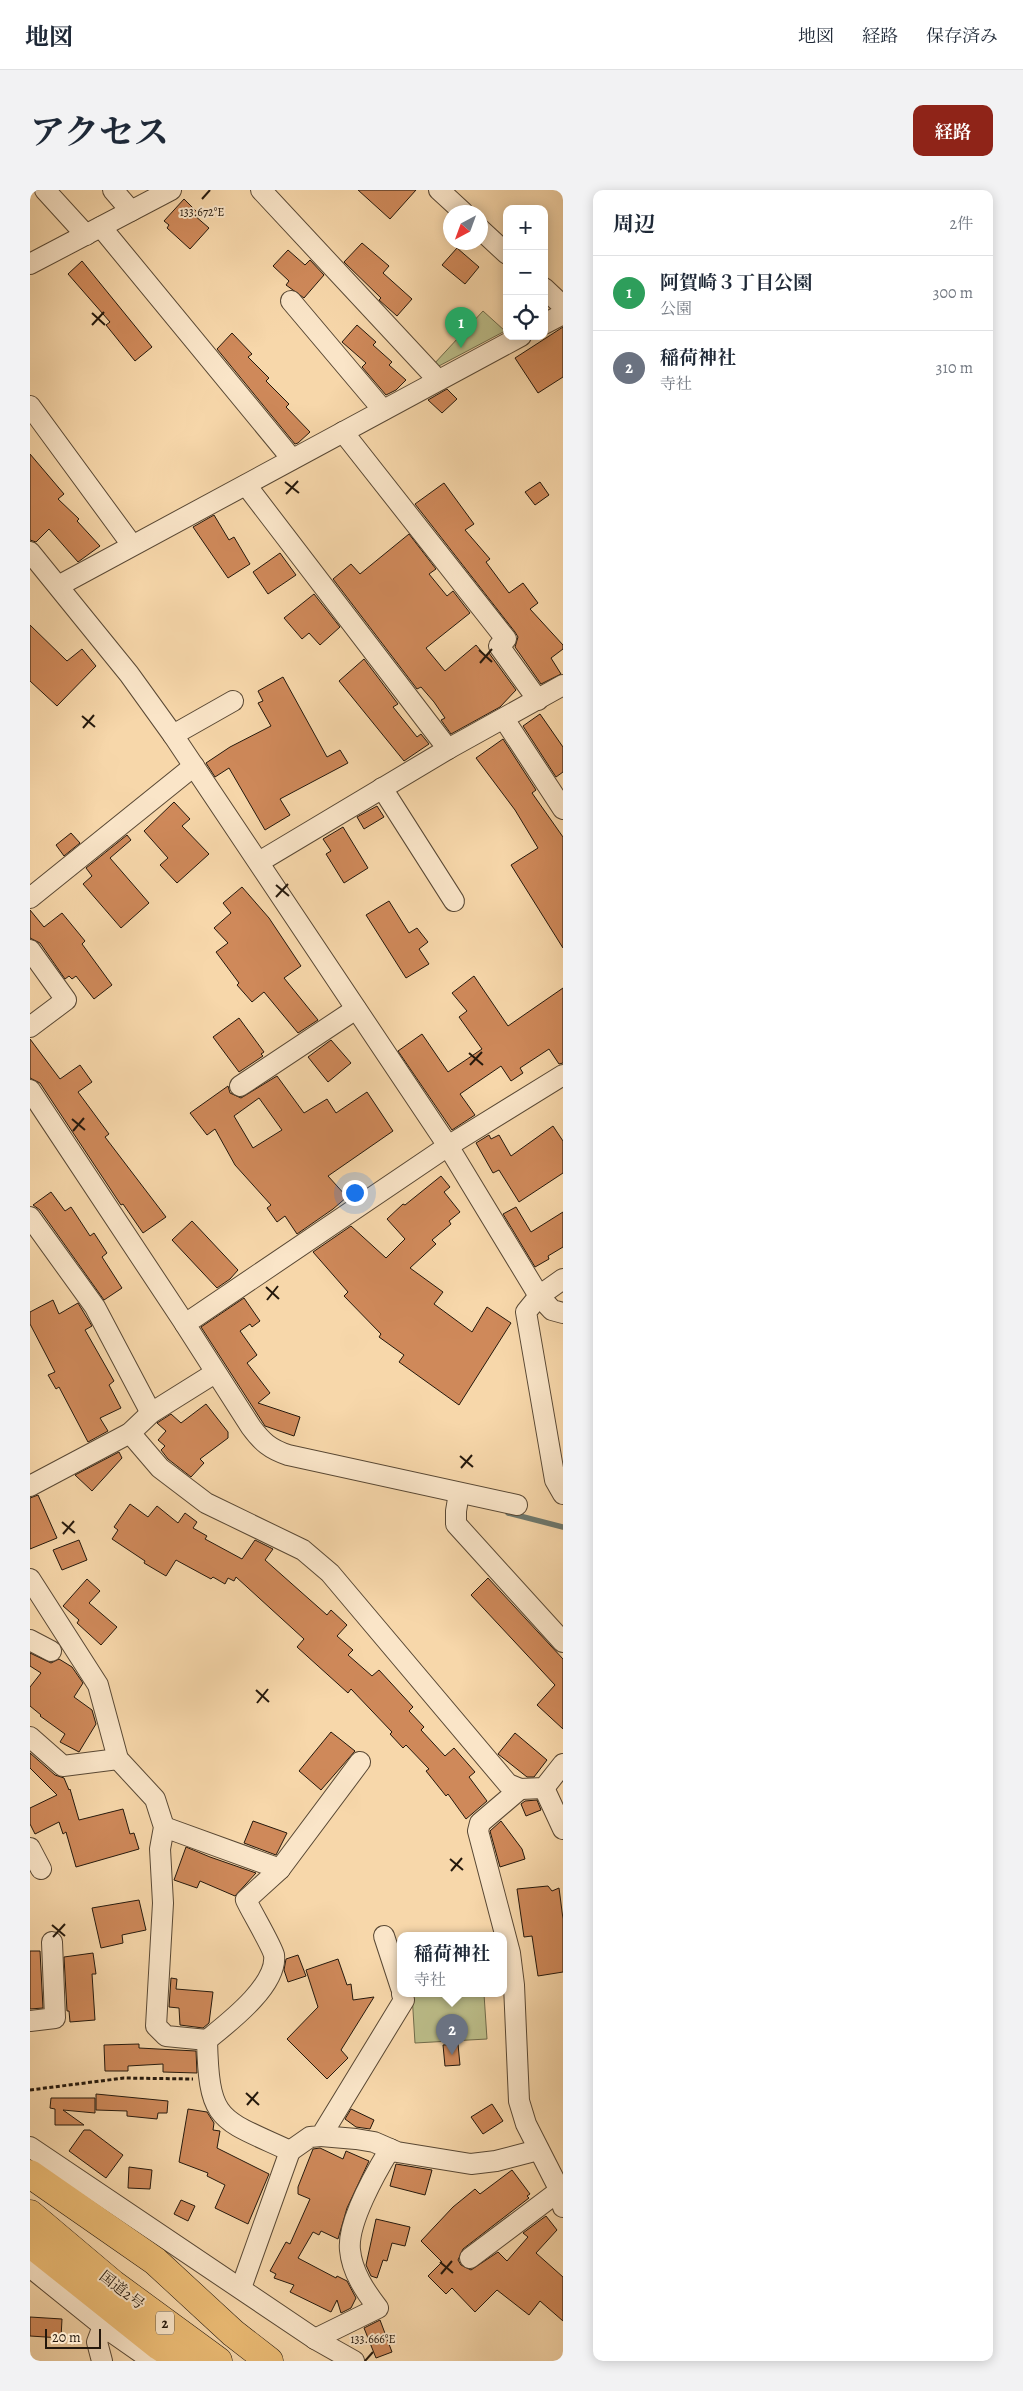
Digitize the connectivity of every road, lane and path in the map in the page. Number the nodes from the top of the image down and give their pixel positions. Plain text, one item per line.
1 (44, 190) edge
2 (113, 190) edge
3 (171, 190) edge
4 (261, 190) edge
5 (438, 190) edge
6 (455, 205) edge
7 (131, 211) junction
8 (93, 231) junction
9 (488, 236) edge
10 (503, 250) edge
11 (30, 264) edge
12 (548, 292) edge
13 (291, 301) dead end
14 (563, 306) edge
15 (563, 314) edge
16 (548, 322) edge
17 (513, 340) edge
18 (438, 380) junction
19 (30, 406) edge
20 (383, 410) junction
21 (343, 432) junction
22 (292, 460) junction
23 (246, 484) junction
24 (132, 545) junction
25 (30, 552) edge
26 (60, 585) junction
27 (563, 686) edge
28 (233, 700) dead end
29 (538, 700) junction
30 (504, 719) junction
31 (173, 735) junction
32 (448, 749) junction
33 (194, 766) junction
34 (382, 788) junction
35 (563, 809) edge
36 (259, 862) junction
37 (30, 898) edge
38 (454, 901) dead end
39 (30, 950) edge
40 (356, 1009) junction
41 (30, 1027) edge
42 (563, 1075) edge
43 (240, 1086) dead end
44 (30, 1090) edge
45 (448, 1146) junction
46 (30, 1217) edge
47 (563, 1279) edge
48 (539, 1296) junction
49 (563, 1313) edge
50 (185, 1324) junction
51 (211, 1375) junction
52 (151, 1413) junction
53 (130, 1433) junction
54 (30, 1486) edge
55 (563, 1494) edge
56 (458, 1499) junction
57 (517, 1505) dead end
58 (30, 1580) edge
59 (30, 1640) edge
60 (563, 1642) edge
61 (51, 1651) dead end
62 (30, 1737) edge
63 (118, 1759) junction
64 (360, 1762) dead end
65 (563, 1764) edge
66 (520, 1788) junction
67 (544, 1788) junction
68 (164, 1827) junction
69 (563, 1830) edge
70 (30, 1848) edge
71 (41, 1869) dead end
72 (280, 1869) junction
73 (505, 1932) edge
74 (384, 1936) dead end
75 (507, 1941) edge
76 (52, 1942) dead end
77 (397, 1976) edge
78 (403, 1997) edge
79 (30, 2021) edge
80 (208, 2040) junction
81 (208, 2079) junction
82 (30, 2090) edge
83 (321, 2136) junction
84 (30, 2147) edge
85 (390, 2149) junction
86 (538, 2150) junction
87 (290, 2151) junction
88 (30, 2174) edge
89 (562, 2195) edge
90 (30, 2214) edge
91 (30, 2243) edge
92 (470, 2258) dead end
93 (30, 2267) edge
94 (241, 2288) junction
95 (103, 2326) junction
96 (315, 2339) junction
97 (102, 2361) edge
98 (153, 2361) edge
99 (183, 2361) edge
100 (218, 2361) edge
101 (269, 2361) edge
102 (354, 2361) edge

1 - 8 street
2 - 7 street
3 - 7 street
4 - 18 street
5 - 6 street
7 - 8 street
8 - 11 street
8 - 22 street
9 - 10 street
12 - 14 street
13 - 20 street
15 - 16 street
17 - 18 street
18 - 20 street
19 - 24 street
20 - 21 street
21 - 22 street
21 - 29 street
22 - 23 street
23 - 24 street
23 - 32 street
24 - 26 street
25 - 26 street
26 - 31 street
27 - 29 street
28 - 31 street
29 - 30 street
30 - 32 street
30 - 35 street
31 - 33 street
32 - 34 street
33 - 36 street
33 - 37 street
34 - 36 street
34 - 38 street
36 - 40 street
39 - 41 street
40 - 43 street
40 - 45 street
42 - 45 street
44 - 50 street
45 - 48 street
45 - 50 street
46 - 52 street
47 - 48 street
48 - 49 street
48 - 55 street
50 - 51 street
51 - 52 street
51 - 56 street
52 - 53 street
53 - 54 street
53 - 66 street
56 - 57 street
56 - 60 street
58 - 63 street
59 - 61 street
62 - 63 street
63 - 68 street
64 - 72 street
65 - 67 street
66 - 67 street
66 - 73 street
67 - 69 street
68 - 72 street
68 - 80 street
70 - 71 street
72 - 80 street
74 - 77 street
75 - 86 street
76 - 79 street
78 - 83 street
80 - 81 street
81 - 82 path
81 - 87 street
83 - 85 street
83 - 87 street
84 - 94 street
85 - 86 street
85 - 96 street
86 - 89 street
87 - 94 street
88 - 101 highway
89 - 92 street
90 - 100 highway, 国道2号 / 2
91 - 99 highway
93 - 95 street
94 - 96 street
95 - 97 street
95 - 98 street
96 - 102 street

